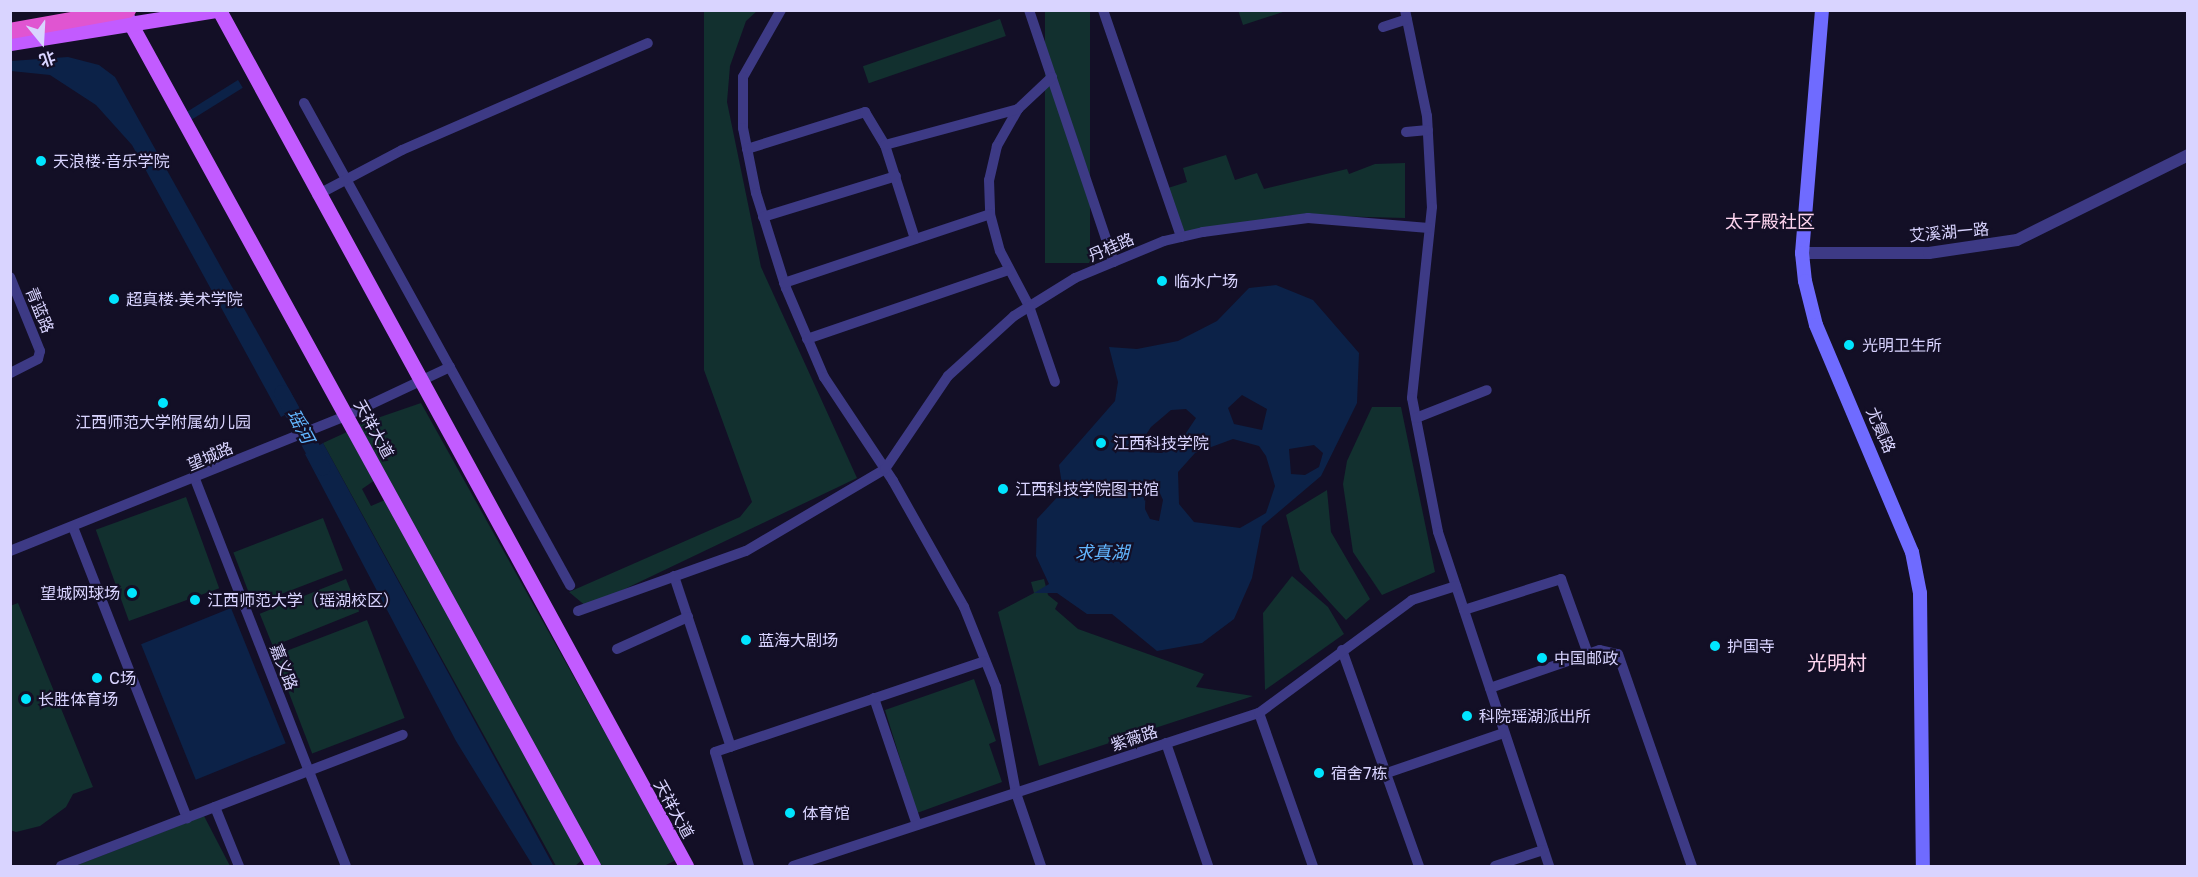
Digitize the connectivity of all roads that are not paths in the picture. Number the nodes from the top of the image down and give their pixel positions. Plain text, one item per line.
1 (218, 10) edge
2 (781, 10) edge
3 (1029, 10) edge
4 (1103, 10) edge
5 (1822, 10) edge
6 (127, 14) edge
7 (1406, 15) edge
8 (1383, 27) dead end
9 (10, 32) edge
10 (10, 42) edge
11 (648, 43) dead end
12 (1052, 77) junction
13 (304, 103) dead end
14 (1018, 109) junction
15 (1428, 130) junction
16 (1406, 132) dead end
17 (885, 145) junction
18 (747, 149) junction
19 (2187, 155) edge
20 (896, 176) junction
21 (346, 180) junction
22 (317, 195) junction
23 (990, 214) junction
24 (764, 218) junction
25 (1430, 228) junction
26 (1181, 237) junction
27 (915, 239) junction
28 (1802, 253) junction
29 (1114, 262) junction
30 (1008, 270) junction
31 (10, 277) edge
32 (784, 283) junction
33 (1029, 306) junction
34 (807, 339) junction
35 (450, 367) junction
36 (10, 373) edge
37 (1055, 382) dead end
38 (419, 385) junction
39 (1487, 390) dead end
40 (340, 418) junction
41 (1416, 418) junction
42 (885, 469) junction
43 (195, 479) junction
44 (73, 526) junction
45 (10, 551) edge
46 (674, 576) junction
47 (570, 585) dead end
48 (1456, 586) junction
49 (1464, 610) junction
50 (578, 611) dead end
51 (688, 617) junction
52 (617, 649) dead end
53 (1342, 650) junction
54 (1588, 654) junction
55 (985, 661) junction
56 (1490, 688) junction
57 (874, 698) junction
58 (1259, 713) junction
59 (1504, 733) junction
60 (403, 735) dead end
61 (1166, 743) junction
62 (731, 747) junction
63 (309, 771) junction
64 (1387, 773) junction
65 (1016, 791) junction
66 (215, 807) junction
67 (188, 818) junction
68 (917, 825) junction
69 (1543, 850) junction
70 (61, 867) edge
71 (239, 867) edge
72 (346, 867) edge
73 (593, 867) edge
74 (686, 867) edge
75 (749, 867) edge
76 (793, 867) edge
77 (1041, 867) edge
78 (1208, 867) edge
79 (1313, 867) edge
80 (1419, 867) edge
81 (1495, 867) edge
82 (1549, 867) edge
83 (1692, 867) edge
84 (1923, 867) edge

1 - 6 main road
1 - 22 main road, 天祥大道
2 - 18 street
3 - 12 street
4 - 26 street
5 - 28 main road, 尤氨路
6 - 9 highway
6 - 10 main road
6 - 40 main road, 天祥大道
7 - 8 street
7 - 15 street
11 - 21 street
12 - 14 street
12 - 29 street
13 - 21 street
14 - 17 street
14 - 23 street
15 - 16 street
15 - 25 street
17 - 18 street
17 - 20 street
18 - 24 street
19 - 28 street, 艾溪湖一路
20 - 24 street
20 - 27 street
21 - 22 street
21 - 35 street
22 - 38 main road, 天祥大道
23 - 27 street
23 - 30 street
24 - 32 street
25 - 26 street, 丹桂路
25 - 41 street
26 - 29 street, 丹桂路
27 - 32 street
28 - 84 main road, 尤氨路
29 - 33 street, 丹桂路
30 - 33 street
30 - 34 street
31 - 36 street, 青蓝路
32 - 34 street
33 - 37 street
33 - 42 street, 丹桂路
34 - 42 street
35 - 38 street, 望城路
35 - 47 street
38 - 40 street, 望城路
38 - 74 main road, 天祥大道
39 - 41 street
40 - 43 street, 望城路
40 - 73 main road, 天祥大道
41 - 48 street
42 - 46 street
42 - 55 street
43 - 44 street, 望城路
43 - 63 street, 嘉义路
44 - 45 street, 望城路
44 - 67 street
46 - 50 street
46 - 51 street
48 - 49 street
48 - 53 street, 紫薇路
49 - 54 street
49 - 56 street
51 - 52 street
51 - 62 street
53 - 58 street, 紫薇路
53 - 64 street
54 - 56 street
54 - 83 street
55 - 57 street
55 - 65 street
56 - 59 street
57 - 62 street
57 - 68 street
58 - 61 street, 紫薇路
58 - 79 street
59 - 64 street
59 - 69 street
60 - 63 street
61 - 65 street, 紫薇路
61 - 78 street
62 - 75 street
63 - 66 street
63 - 72 street, 嘉义路
64 - 80 street
65 - 68 street, 紫薇路
65 - 77 street
66 - 67 street
66 - 71 street
67 - 70 street
68 - 76 street, 紫薇路
69 - 81 street
69 - 82 street

